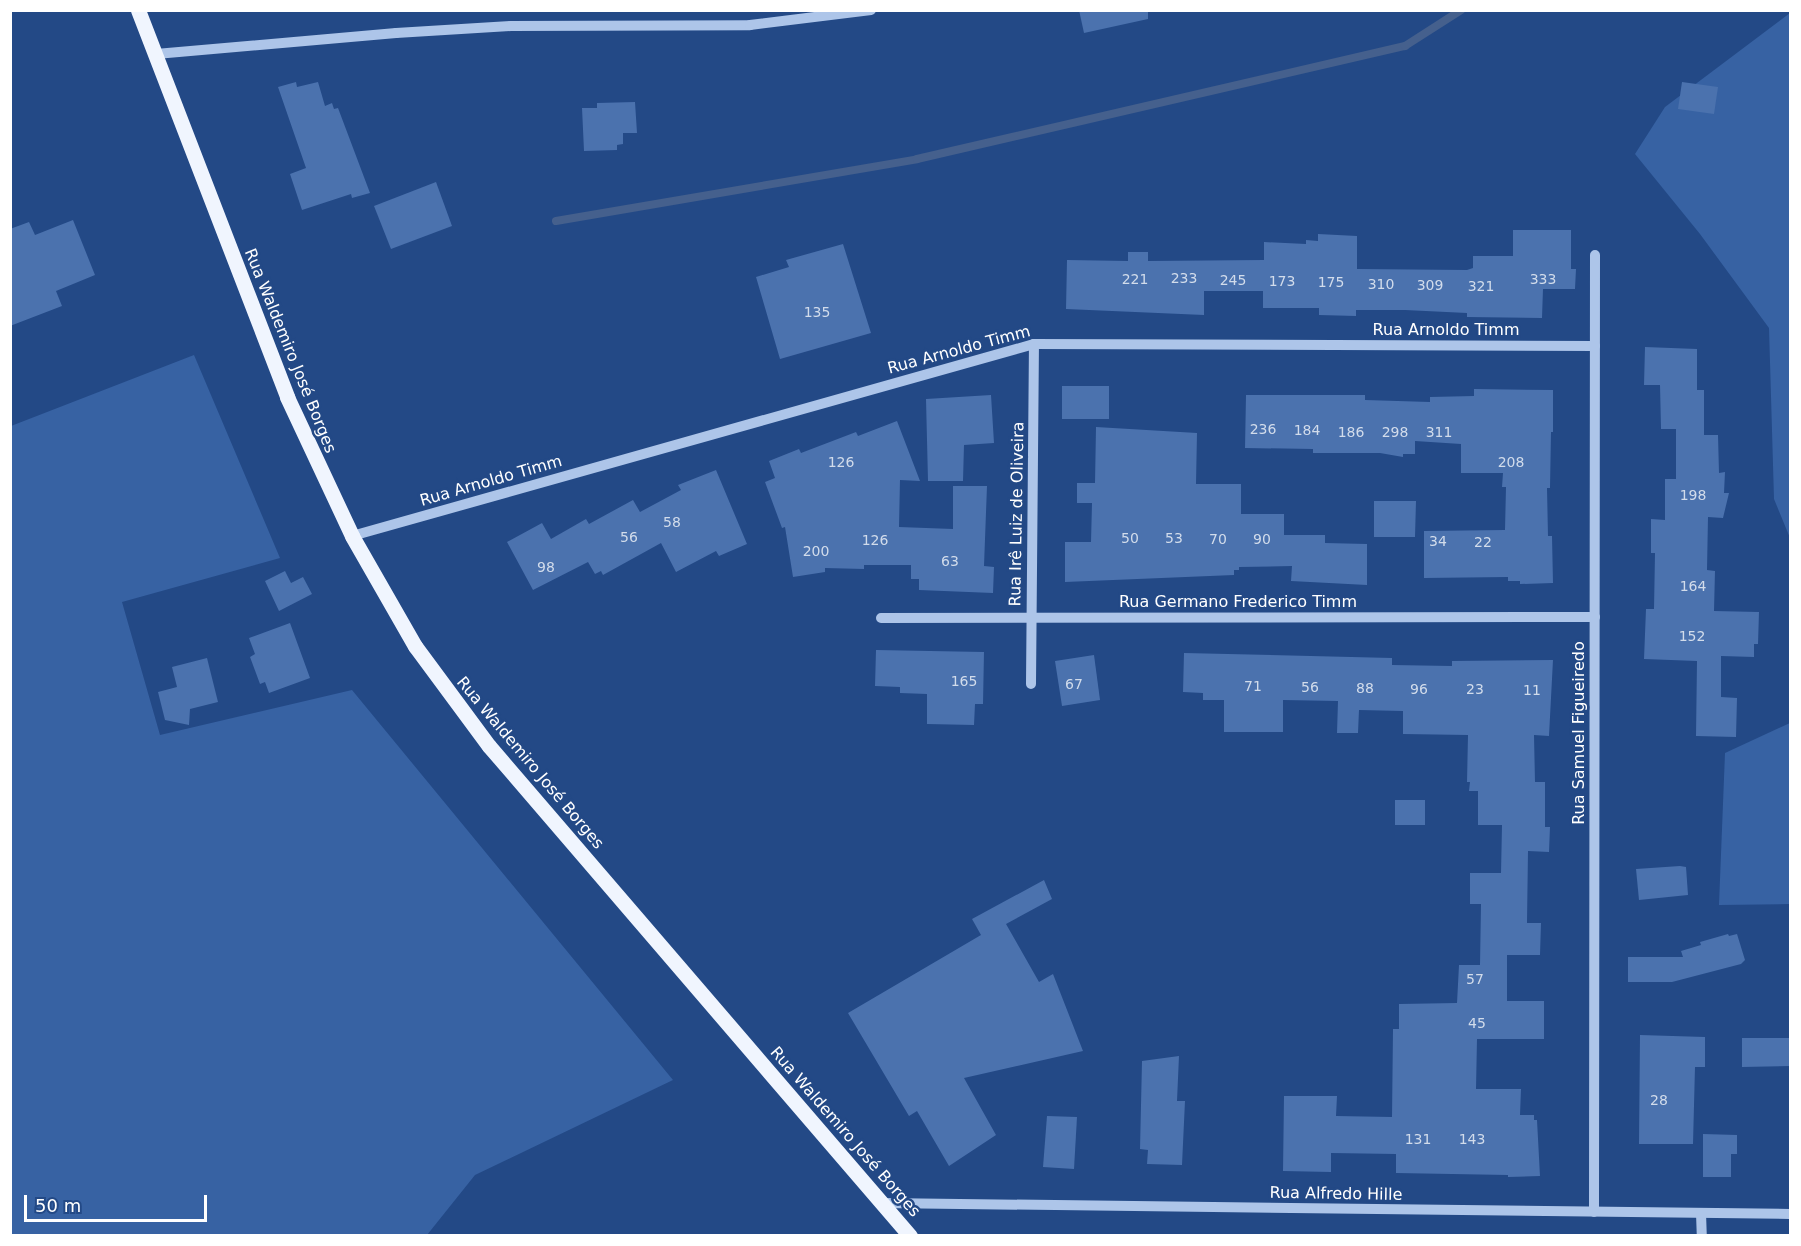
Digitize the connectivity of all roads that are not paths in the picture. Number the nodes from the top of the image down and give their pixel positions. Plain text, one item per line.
1 (138, 10) edge
2 (871, 10) edge
3 (156, 54) junction
4 (1595, 255) dead end
5 (1034, 344) junction
6 (1595, 346) junction
7 (352, 536) junction
8 (1595, 617) junction
9 (881, 618) dead end
10 (1031, 618) junction
11 (1031, 684) dead end
12 (882, 1203) junction
13 (1594, 1212) junction
14 (1701, 1213) junction
15 (1791, 1214) edge
16 (910, 1236) edge
17 (1702, 1236) edge

1 - 3 main road, Rua Waldemiro José Borges
2 - 3 street
3 - 7 main road, Rua Waldemiro José Borges
4 - 6 street, Rua Samuel Figueiredo
5 - 6 street, Rua Arnoldo Timm
5 - 7 street, Rua Arnoldo Timm
5 - 10 street, Rua Irê Luiz de Oliveira
6 - 8 street, Rua Samuel Figueiredo
7 - 12 main road, Rua Waldemiro José Borges
8 - 10 street, Rua Germano Frederico Timm
8 - 13 street, Rua Samuel Figueiredo
9 - 10 street, Rua Germano Frederico Timm
10 - 11 street, Rua Irê Luiz de Oliveira
12 - 13 street, Rua Alfredo Hille
12 - 16 main road, Rua Waldemiro José Borges
13 - 14 street, Rua Alfredo Hille
14 - 15 street, Rua Alfredo Hille
14 - 17 street

